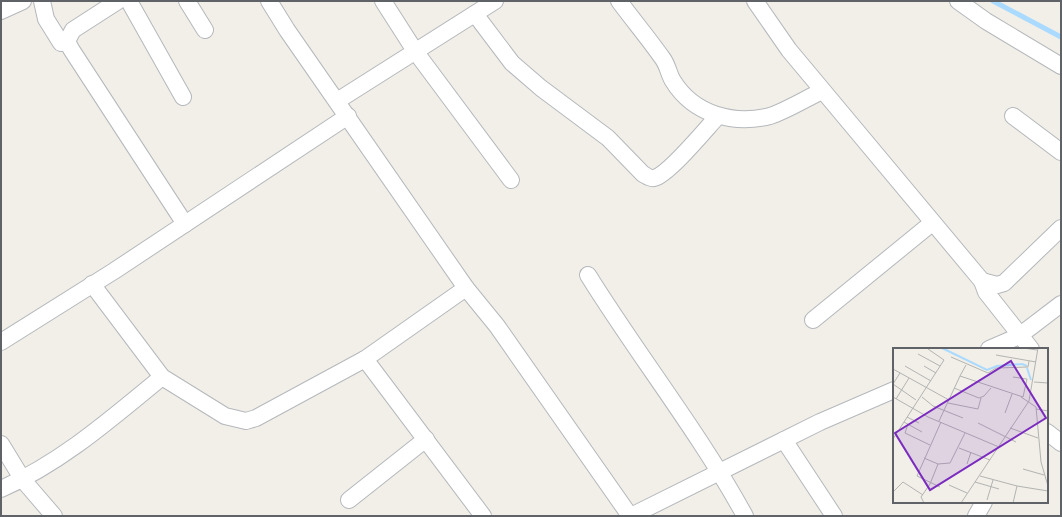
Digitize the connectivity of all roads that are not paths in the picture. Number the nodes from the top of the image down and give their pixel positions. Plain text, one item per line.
1 (23, 1) edge
2 (42, 1) edge
3 (118, 1) edge
4 (129, 1) edge
5 (187, 1) edge
6 (269, 1) edge
7 (383, 1) edge
8 (495, 1) edge
9 (619, 1) edge
10 (756, 1) edge
11 (958, 1) edge
12 (1, 11) edge
13 (475, 14) junction
14 (205, 30) dead end
15 (61, 43) dead end
16 (415, 51) junction
17 (1061, 66) edge
18 (822, 91) junction
19 (183, 97) dead end
20 (337, 100) junction
21 (348, 116) junction
22 (1013, 116) dead end
23 (717, 117) junction
24 (1061, 152) edge
25 (511, 180) dead end
26 (932, 223) junction
27 (185, 224) junction
28 (1061, 228) edge
29 (588, 275) dead end
30 (982, 281) junction
31 (92, 284) junction
32 (466, 288) junction
33 (1061, 304) edge
34 (813, 320) dead end
35 (1019, 336) junction
36 (1, 342) edge
37 (991, 348) edge
38 (1030, 348) edge
39 (365, 359) junction
40 (162, 377) junction
41 (893, 390) edge
42 (1048, 433) edge
43 (426, 439) junction
44 (784, 440) junction
45 (1061, 443) edge
46 (1, 444) edge
47 (721, 472) junction
48 (23, 480) junction
49 (1, 489) edge
50 (349, 500) dead end
51 (983, 503) edge
52 (54, 516) edge
53 (483, 516) edge
54 (630, 516) edge
55 (746, 516) edge
56 (834, 516) edge
57 (976, 516) edge

1 - 12 street
2 - 15 street
3 - 27 street
4 - 19 street
5 - 14 street
6 - 20 street
7 - 16 street
8 - 13 street
9 - 23 street
10 - 18 street
11 - 17 street
13 - 16 street
13 - 23 street
16 - 20 street
16 - 25 street
18 - 23 street
18 - 26 street
20 - 21 street
21 - 27 street
21 - 32 street
22 - 24 street
26 - 30 street
26 - 34 street
27 - 31 street
28 - 30 street
29 - 47 street
30 - 35 street
31 - 36 street
31 - 40 street
32 - 39 street
32 - 54 street
33 - 35 street
35 - 37 street
35 - 38 street
39 - 40 street
39 - 43 street
40 - 48 street
41 - 44 street
42 - 45 street
43 - 50 street
43 - 53 street
44 - 47 street
44 - 56 street
46 - 48 street
47 - 54 street
47 - 55 street
48 - 49 street
48 - 52 street
51 - 57 street

